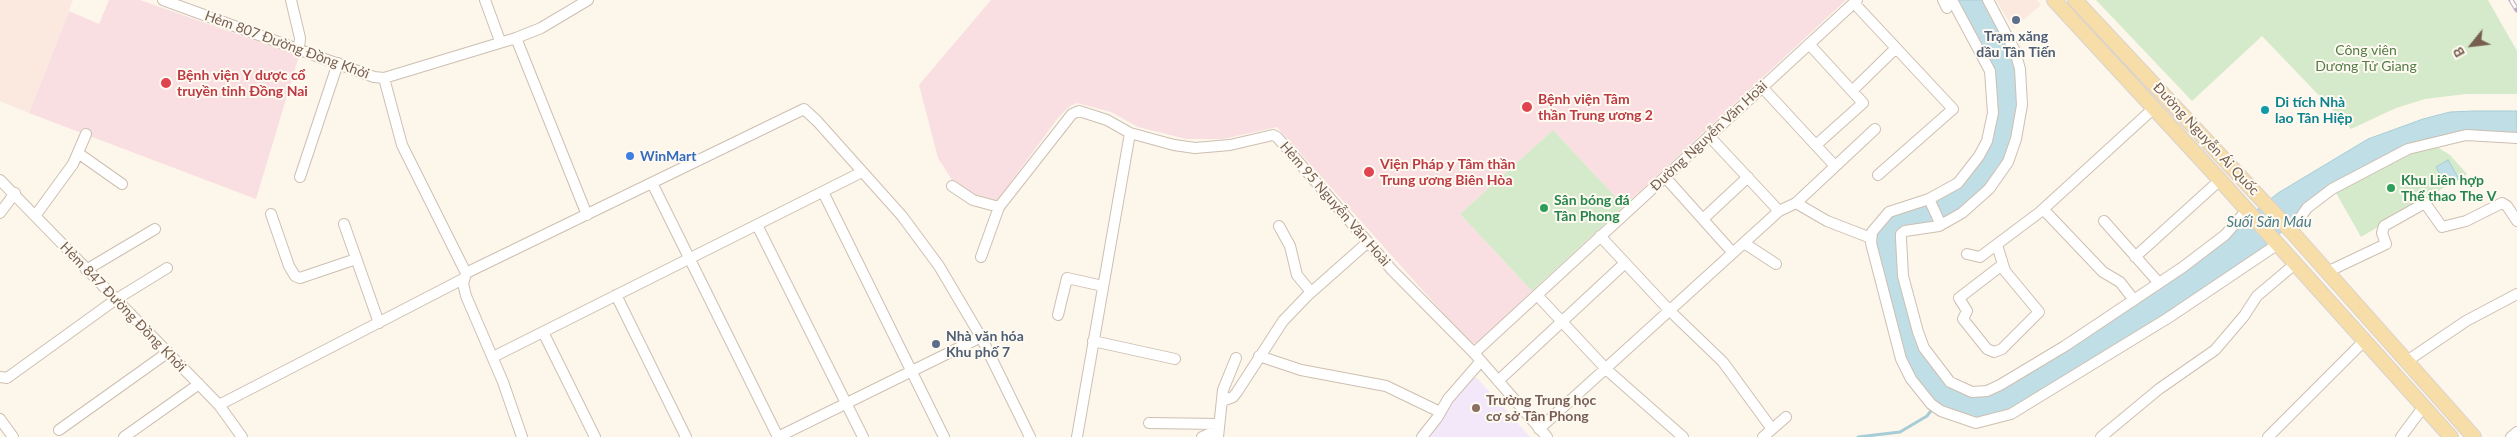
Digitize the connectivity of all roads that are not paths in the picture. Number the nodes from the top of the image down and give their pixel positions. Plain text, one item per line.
1 (163, 0) edge
2 (291, 0) edge
3 (484, 0) edge
4 (588, 0) edge
5 (1988, 0) edge
6 (2054, 0) edge
7 (2075, 0) edge
8 (1856, 1) edge
9 (1947, 3) edge
10 (516, 38) junction
11 (500, 42) junction
12 (1809, 44) junction
13 (299, 48) junction
14 (1896, 48) junction
15 (338, 63) junction
16 (384, 78) junction
17 (1762, 87) junction
18 (1852, 91) junction
19 (2154, 108) junction
20 (1875, 129) dead end
21 (1130, 133) junction
22 (86, 134) dead end
23 (1709, 136) junction
24 (2517, 138) edge
25 (1816, 145) junction
26 (78, 153) junction
27 (1836, 166) junction
28 (862, 172) junction
29 (1878, 176) dead end
30 (300, 177) dead end
31 (1665, 177) junction
32 (1748, 177) junction
33 (0, 180) edge
34 (2220, 180) junction
35 (652, 183) junction
36 (122, 184) dead end
37 (952, 186) dead end
38 (822, 192) junction
39 (15, 193) junction
40 (1929, 199) junction
41 (1796, 203) junction
42 (999, 207) junction
43 (2043, 209) junction
44 (2247, 210) junction
45 (1779, 211) junction
46 (0, 213) edge
47 (270, 214) dead end
48 (587, 215) junction
49 (35, 216) junction
50 (1703, 219) junction
51 (2104, 221) dead end
52 (2517, 222) edge
53 (344, 224) dead end
54 (757, 225) junction
55 (1941, 225) junction
56 (1279, 226) dead end
57 (155, 229) dead end
58 (2291, 231) junction
59 (1600, 236) junction
60 (1871, 238) junction
61 (1368, 242) junction
62 (1744, 243) junction
63 (2278, 244) junction
64 (1997, 245) junction
65 (1733, 253) junction
66 (1967, 254) dead end
67 (2135, 256) junction
68 (981, 257) dead end
69 (356, 259) junction
70 (689, 259) junction
71 (1625, 263) junction
72 (1776, 264) dead end
73 (2296, 264) junction
74 (2002, 265) junction
75 (167, 268) dead end
76 (86, 270) junction
77 (2327, 272) junction
78 (465, 276) junction
79 (2160, 283) junction
80 (1103, 286) junction
81 (1311, 292) junction
82 (2517, 294) edge
83 (1536, 295) junction
84 (616, 296) junction
85 (115, 300) junction
86 (2134, 300) junction
87 (1670, 311) junction
88 (1058, 315) dead end
89 (1562, 322) junction
90 (379, 323) junction
91 (2378, 329) junction
92 (544, 332) junction
93 (981, 337) junction
94 (2365, 340) junction
95 (1093, 341) junction
96 (167, 353) junction
97 (1259, 356) junction
98 (493, 357) junction
99 (1477, 357) junction
100 (1236, 358) dead end
101 (1175, 359) dead end
102 (2407, 361) junction
103 (1606, 369) junction
104 (911, 371) junction
105 (0, 377) edge
106 (1498, 381) junction
107 (199, 384) junction
108 (1222, 401) junction
109 (846, 403) junction
110 (219, 405) junction
111 (2424, 406) junction
112 (1440, 412) junction
113 (1786, 417) dead end
114 (0, 419) edge
115 (1149, 423) dead end
116 (1538, 429) junction
117 (1772, 429) junction
118 (59, 430) dead end
119 (1218, 430) edge
120 (2517, 432) edge
121 (7, 434) edge
122 (124, 437) edge
123 (242, 437) edge
124 (522, 437) edge
125 (596, 437) edge
126 (686, 437) edge
127 (778, 437) edge
128 (863, 437) edge
129 (944, 437) edge
130 (1030, 437) edge
131 (1076, 437) edge
132 (1202, 437) edge
133 (1422, 437) edge
134 (1547, 437) edge
135 (1683, 437) edge
136 (1763, 437) edge
137 (2101, 437) edge
138 (2268, 437) edge
139 (2401, 437) edge
140 (2451, 437) edge
141 (2474, 437) edge
142 (2511, 437) edge

1 - 13 street, Hẻm 807 Đường Đồng Khởi
2 - 13 street
3 - 11 street
4 - 10 street
5 - 55 street
6 - 19 main road, Đường Nguyễn Ái Quốc
7 - 58 main road, Đường Nguyễn Ái Quốc
8 - 12 street, Đường Nguyễn Văn Hoài
8 - 14 street
9 - 40 street
10 - 11 street
10 - 48 street
11 - 16 street
12 - 17 street, Đường Nguyễn Văn Hoài
12 - 18 street
13 - 15 street, Hẻm 807 Đường Đồng Khởi
14 - 18 street
14 - 29 street
15 - 16 street, Hẻm 807 Đường Đồng Khởi
15 - 30 street
16 - 78 street, Hẻm 807 Đường Đồng Khởi
17 - 23 street, Đường Nguyễn Văn Hoài
17 - 25 street
18 - 25 street
19 - 34 main road, Đường Nguyễn Ái Quốc
19 - 43 street
20 - 27 street
21 - 42 street, Hẻm 95 Nguyễn Văn Hoài
21 - 61 street, Hẻm 95 Nguyễn Văn Hoài
21 - 80 street
22 - 26 street
23 - 31 street, Đường Nguyễn Văn Hoài
23 - 32 street
24 - 58 street
25 - 27 street
26 - 36 street
26 - 49 street
27 - 41 street
28 - 35 street
28 - 38 street
28 - 93 street
31 - 50 street
31 - 59 street, Đường Nguyễn Văn Hoài
32 - 45 street
32 - 50 street
33 - 39 street, Hẻm 847 Đường Đồng Khởi
34 - 44 main road, Đường Nguyễn Ái Quốc
34 - 67 street
35 - 48 street
35 - 70 street
37 - 42 street
38 - 54 street
38 - 104 street
39 - 46 street
39 - 49 street, Hẻm 847 Đường Đồng Khởi
40 - 55 street
40 - 60 street
41 - 45 street
41 - 60 street
42 - 68 street
43 - 64 street
43 - 86 street
44 - 63 main road, Đường Nguyễn Ái Quốc
44 - 79 street
45 - 62 street
47 - 69 street
48 - 78 street
49 - 76 street, Hẻm 847 Đường Đồng Khởi
50 - 65 street
51 - 67 street
52 - 77 street
53 - 69 street
54 - 70 street
54 - 109 street
55 - 86 street
56 - 81 street
57 - 76 street
58 - 77 main road, Đường Nguyễn Ái Quốc
59 - 71 street
59 - 83 street, Đường Nguyễn Văn Hoài
60 - 63 street
61 - 81 street
61 - 99 street, Hẻm 95 Nguyễn Văn Hoài
62 - 65 street
62 - 72 street
63 - 73 main road, Đường Nguyễn Ái Quốc
64 - 66 street
64 - 74 street
65 - 87 street
67 - 79 street
69 - 90 street
70 - 84 street
70 - 127 street
71 - 87 street
71 - 89 street
73 - 94 main road, Đường Nguyễn Ái Quốc
73 - 137 street
74 - 74 street
75 - 85 street
76 - 85 street, Hẻm 847 Đường Đồng Khởi
77 - 91 main road, Đường Nguyễn Ái Quốc
78 - 90 street
78 - 98 street, Hẻm 807 Đường Đồng Khởi
79 - 86 street
80 - 88 street
80 - 95 street
81 - 97 street
82 - 102 street
83 - 89 street
83 - 99 street, Đường Nguyễn Văn Hoài
84 - 92 street
84 - 126 street
85 - 96 street, Hẻm 847 Đường Đồng Khởi
85 - 105 street
87 - 103 street
87 - 117 street
89 - 103 street
89 - 106 street
90 - 110 street
91 - 94 main road
91 - 102 main road, Đường Nguyễn Ái Quốc
92 - 98 street
92 - 125 street
93 - 104 street
93 - 130 street
94 - 111 main road, Đường Nguyễn Ái Quốc
94 - 138 street
95 - 101 street
95 - 131 street
96 - 107 street, Hẻm 847 Đường Đồng Khởi
96 - 118 street
97 - 108 street
97 - 112 street
98 - 124 street, Hẻm 807 Đường Đồng Khởi
99 - 106 street, Hẻm 95 Nguyễn Văn Hoài
99 - 112 street, Đường Nguyễn Văn Hoài
100 - 108 street
102 - 141 main road, Đường Nguyễn Ái Quốc
103 - 116 street
103 - 135 street
104 - 109 street
104 - 129 street
106 - 116 street, Hẻm 95 Nguyễn Văn Hoài
107 - 110 street, Hẻm 847 Đường Đồng Khởi
107 - 122 street
108 - 119 street
109 - 127 street
109 - 128 street
110 - 123 street, Hẻm 847 Đường Đồng Khởi
111 - 139 street
111 - 140 main road, Đường Nguyễn Ái Quốc
112 - 133 street, Đường Nguyễn Văn Hoài
113 - 117 street
114 - 121 street
115 - 119 street
116 - 134 street, Hẻm 95 Nguyễn Văn Hoài
117 - 136 street
119 - 132 street
120 - 142 street

